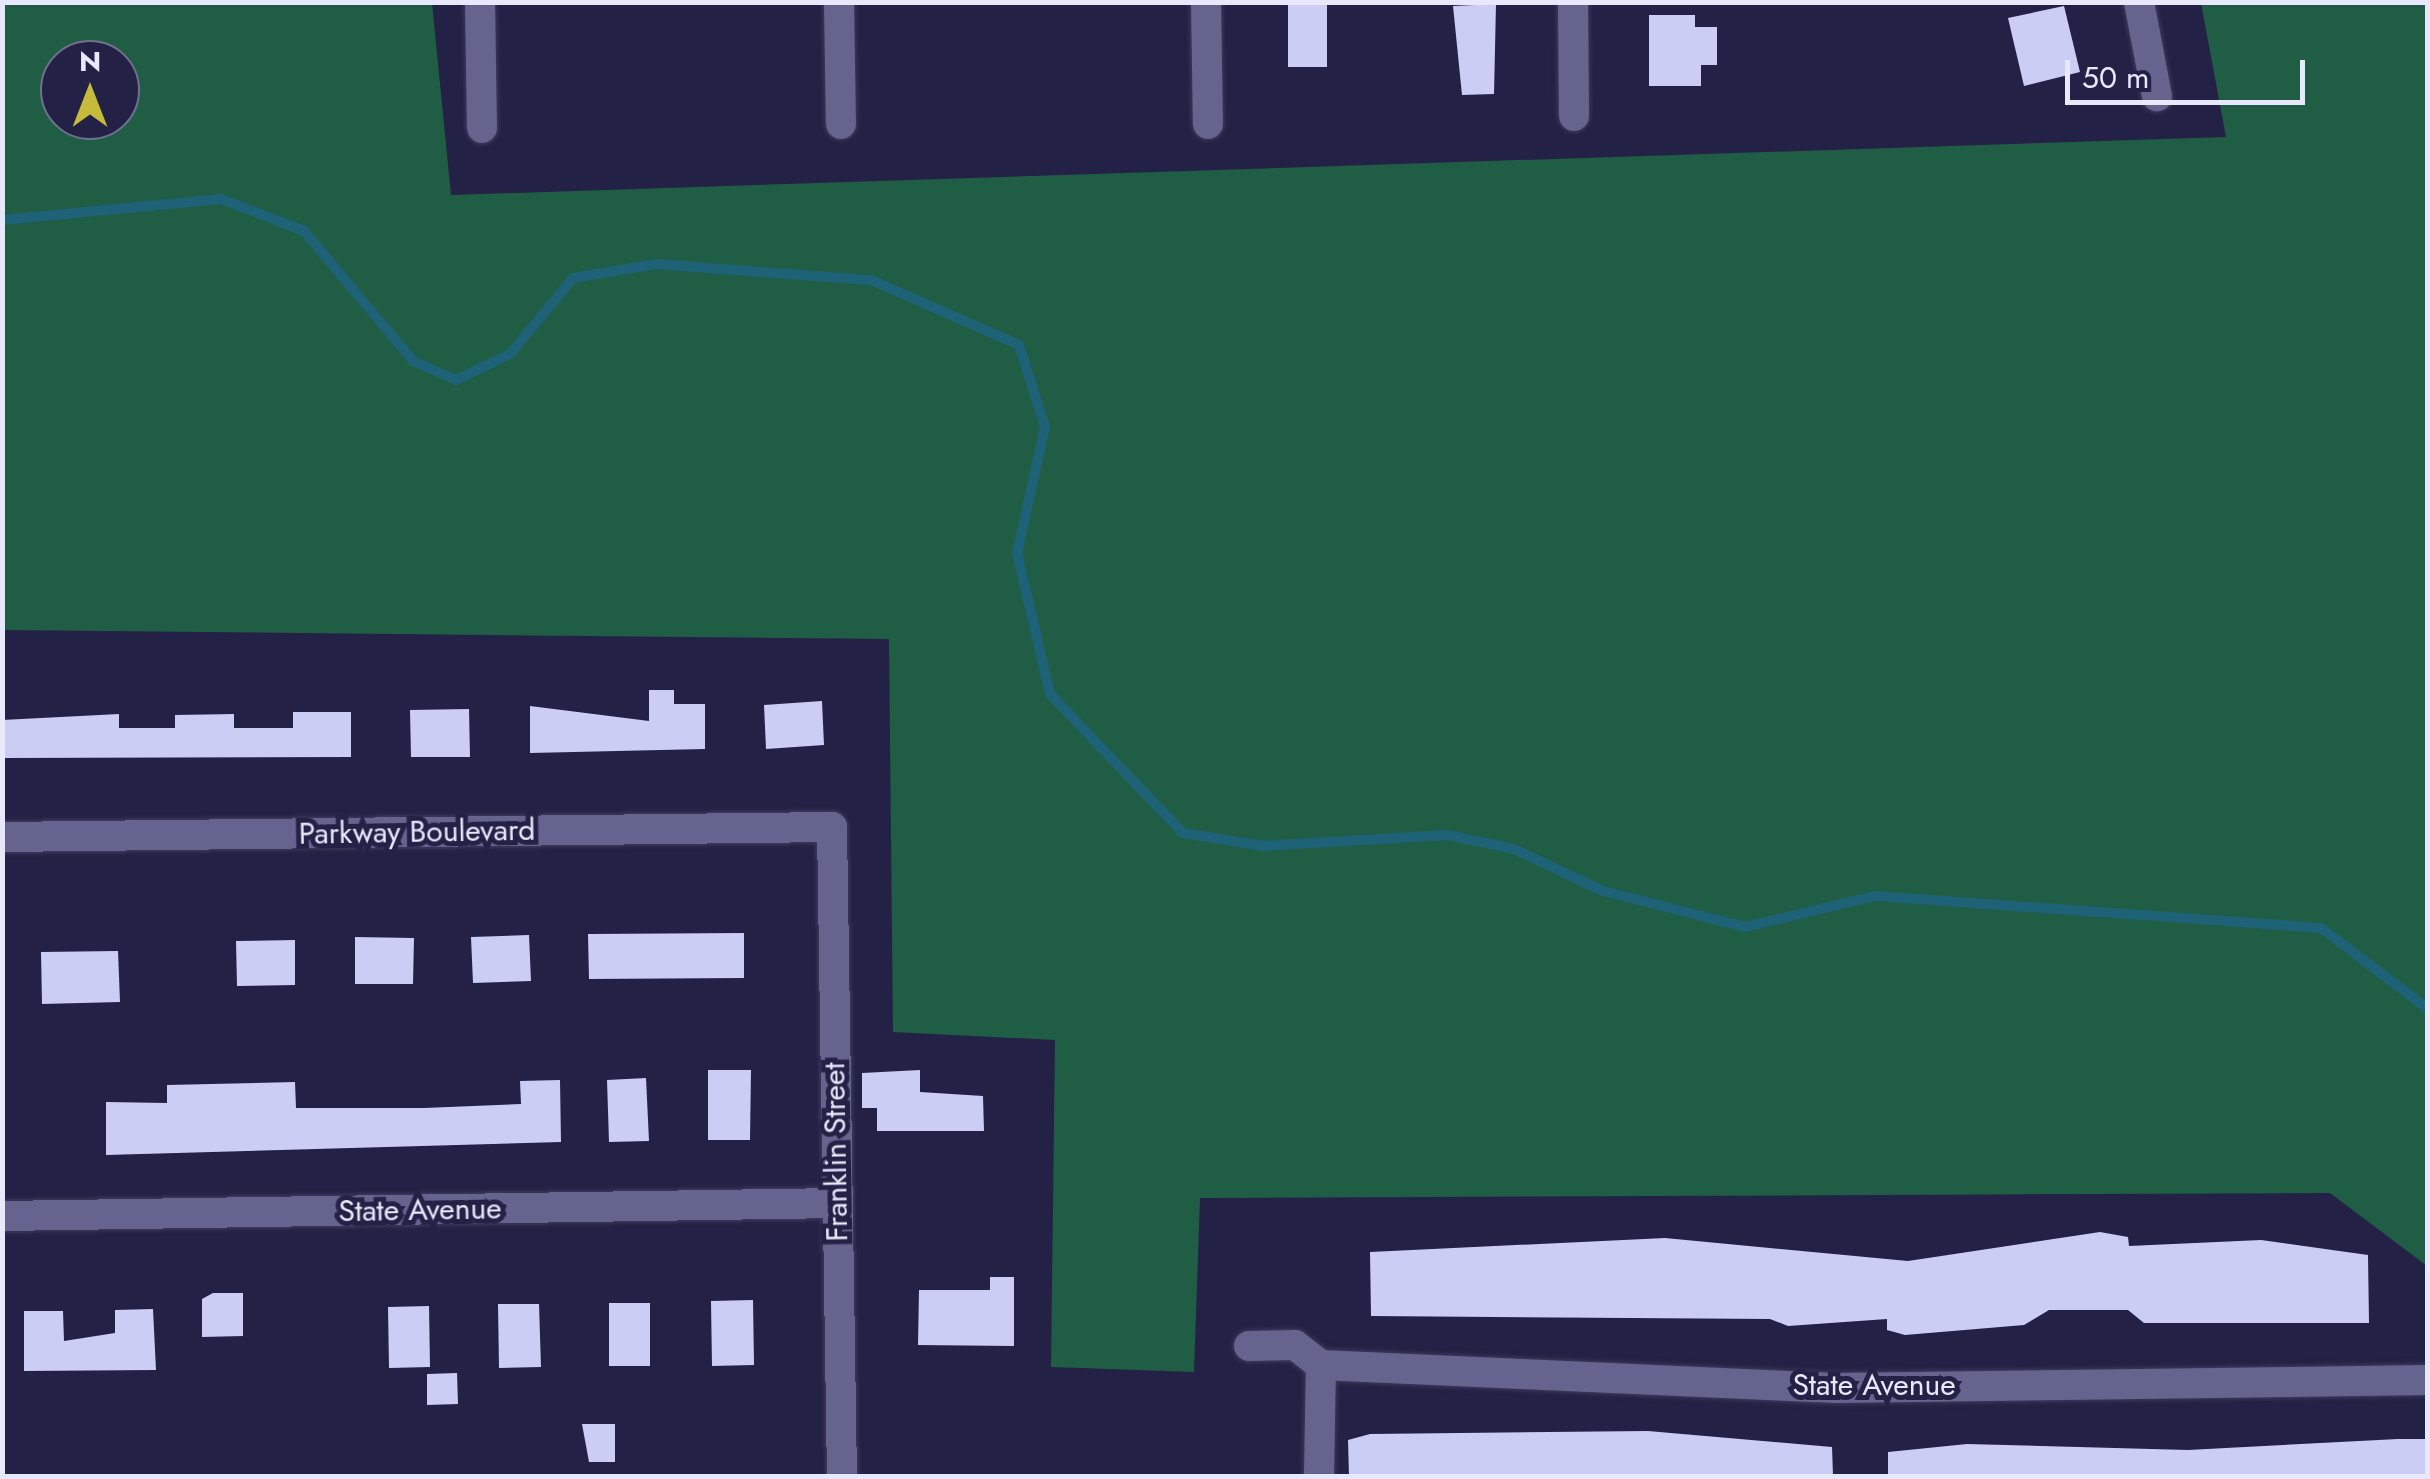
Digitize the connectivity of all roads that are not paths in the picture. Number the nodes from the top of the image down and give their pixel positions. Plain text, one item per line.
1 (480, 2) edge
2 (839, 2) edge
3 (1206, 2) edge
4 (1573, 2) edge
5 (2139, 2) edge
6 (2157, 96) dead end
7 (1574, 116) dead end
8 (841, 124) dead end
9 (1208, 124) dead end
10 (482, 128) dead end
11 (832, 828) joint
12 (2, 837) edge
13 (837, 1203) junction
14 (2, 1216) edge
15 (1249, 1346) dead end
16 (1321, 1365) junction
17 (2428, 1380) edge
18 (842, 1476) edge
19 (1320, 1476) edge

1 - 10 street
2 - 8 street
3 - 9 street
4 - 7 street
5 - 6 street
11 - 12 street, Parkway Boulevard
11 - 13 street, Franklin Street
13 - 14 street, State Avenue
13 - 18 street, Franklin Street
15 - 16 street
16 - 17 street, State Avenue
16 - 19 street

